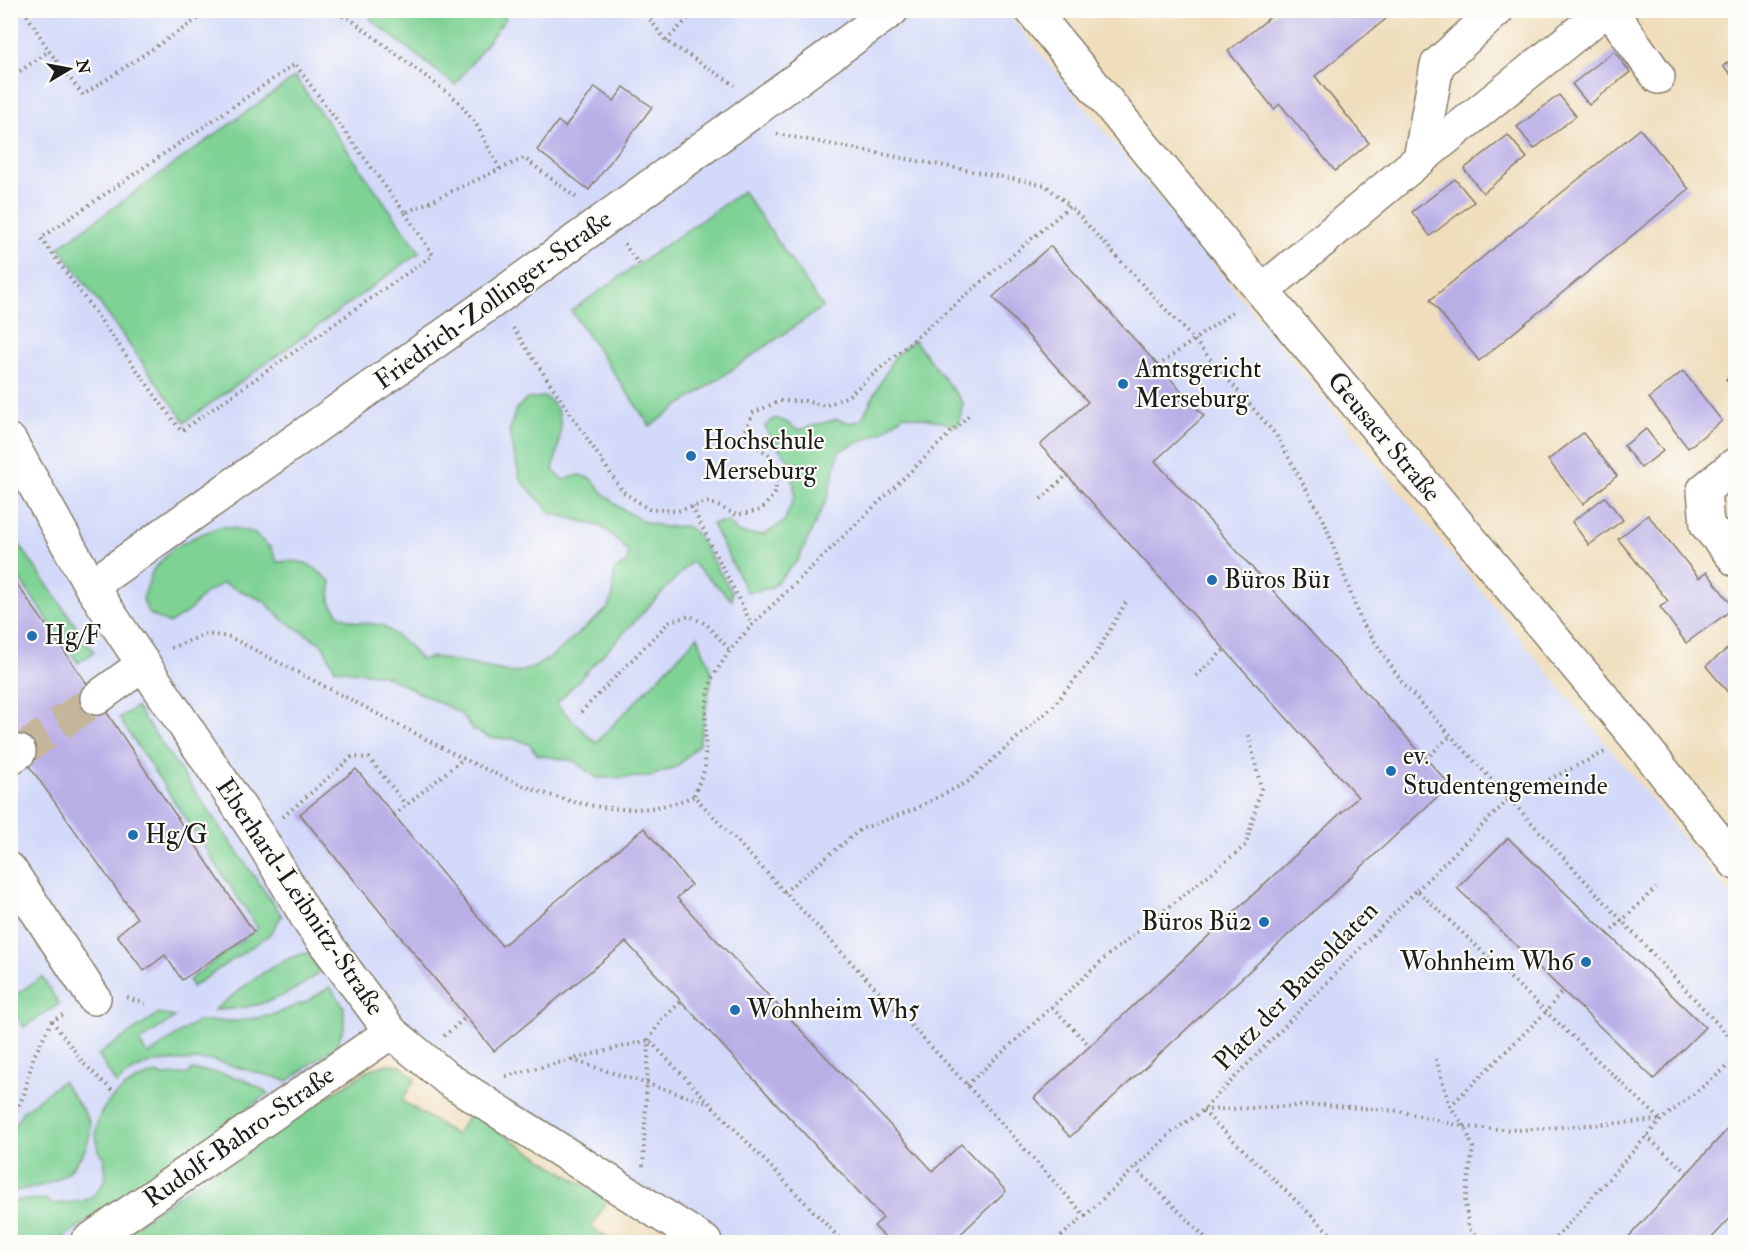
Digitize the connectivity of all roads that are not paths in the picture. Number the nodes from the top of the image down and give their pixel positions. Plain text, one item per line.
1 (892, 10) edge
2 (1032, 10) edge
3 (1497, 10) edge
4 (1605, 10) edge
5 (1610, 10) edge
6 (1658, 77) dead end
7 (1420, 159) junction
8 (1262, 291) junction
9 (10, 441) edge
10 (1736, 464) edge
11 (1736, 560) edge
12 (91, 586) junction
13 (144, 664) junction
14 (97, 698) tunnel mouth
15 (1736, 863) edge
16 (10, 870) edge
17 (94, 998) road end
18 (390, 1032) junction
19 (87, 1242) edge
20 (705, 1242) edge

1 - 12 street, Friedrich-Zollinger-Straße
2 - 8 street, Geusaer Straße
3 - 7 street
4 - 7 street
5 - 6 street
7 - 8 street
8 - 15 street, Geusaer Straße
9 - 12 street, Eberhard-Leibnitz-Straße
10 - 11 street
12 - 13 street, Eberhard-Leibnitz-Straße
13 - 14 street
13 - 18 street, Eberhard-Leibnitz-Straße
16 - 17 street
18 - 19 street, Rudolf-Bahro-Straße
18 - 20 street, Eberhard-Leibnitz-Straße

